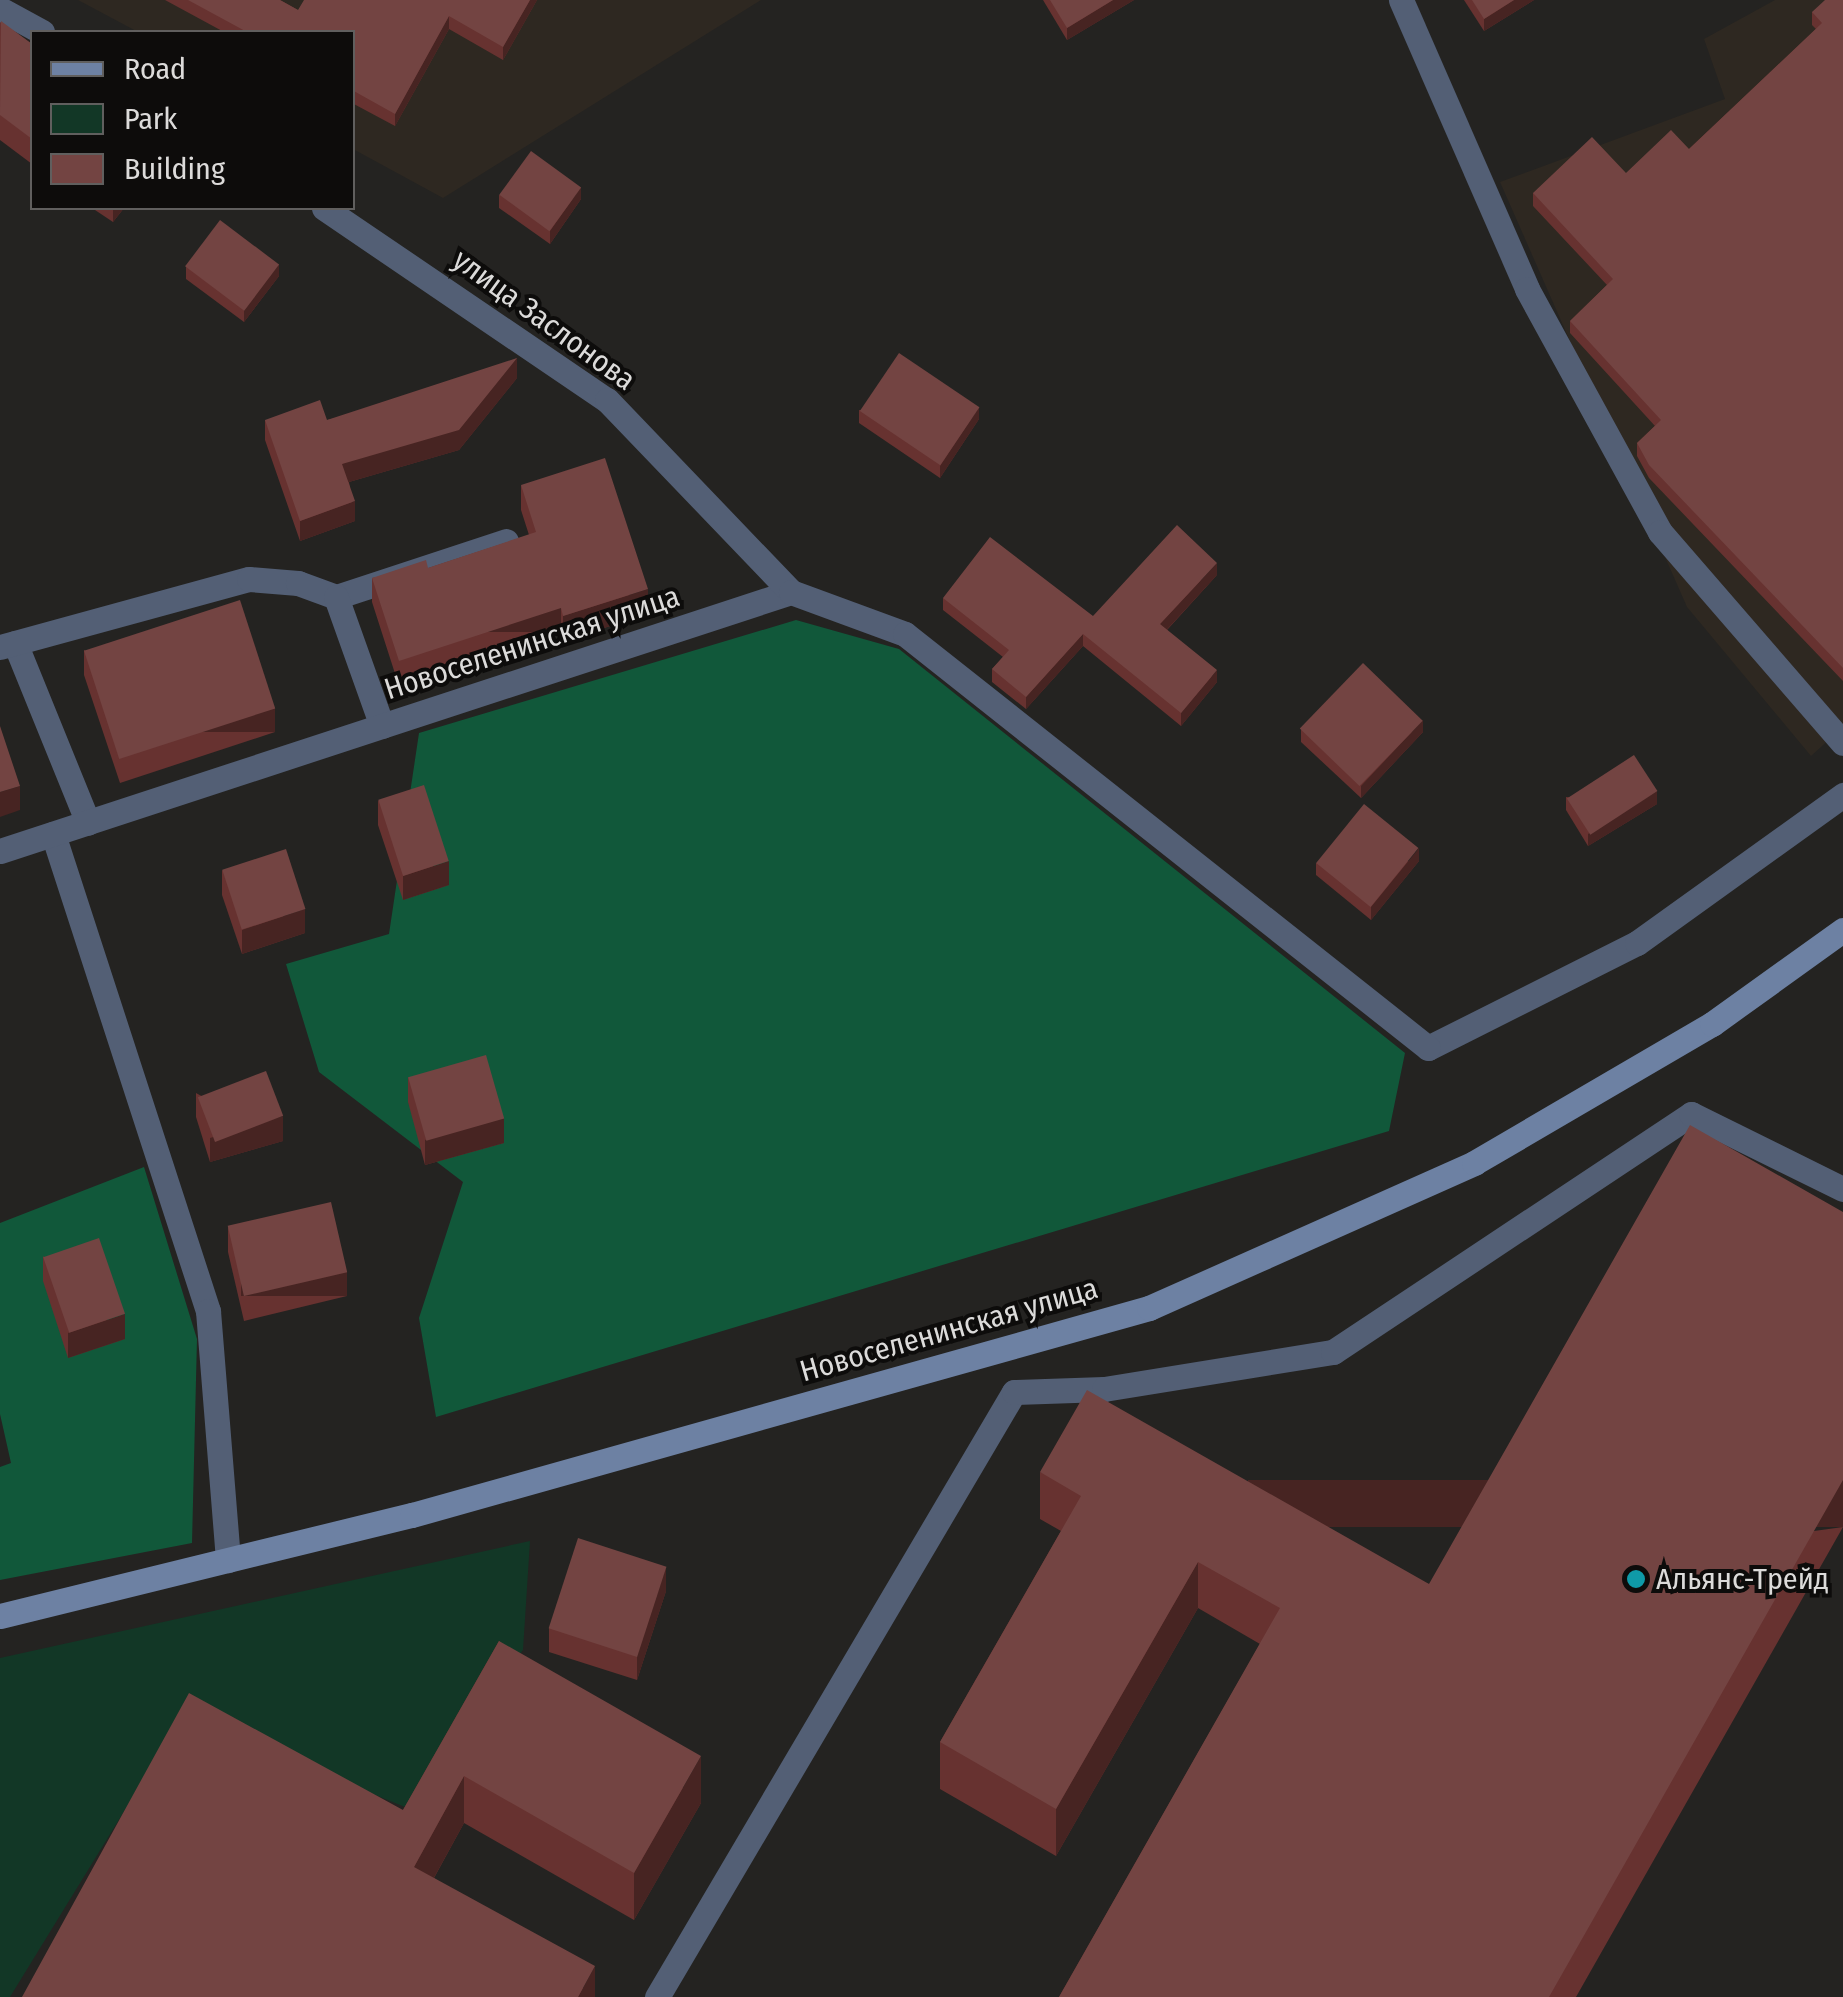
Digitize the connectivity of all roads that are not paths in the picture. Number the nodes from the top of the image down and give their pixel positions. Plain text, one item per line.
1 (1401, 0) edge
2 (0, 9) edge
3 (38, 30) edge
4 (327, 210) edge
5 (506, 541) edge
6 (791, 592) junction
7 (336, 597) junction
8 (8, 645) edge
9 (382, 726) junction
10 (1843, 743) edge
11 (1843, 795) edge
12 (88, 822) junction
13 (53, 834) junction
14 (0, 851) edge
15 (1843, 930) edge
16 (1843, 1189) edge
17 (228, 1560) junction
18 (0, 1616) edge
19 (657, 1997) edge

1 - 10 street
2 - 3 street
4 - 6 street, улица Заслонова
5 - 7 street
6 - 9 street, Новоселенинская улица
6 - 11 street
7 - 8 street
7 - 9 street
8 - 12 street
9 - 12 street, Новоселенинская улица
12 - 13 street, Новоселенинская улица
13 - 14 street, Новоселенинская улица
13 - 17 street
15 - 17 main road, Новоселенинская улица
16 - 19 street
17 - 18 main road, Новоселенинская улица

